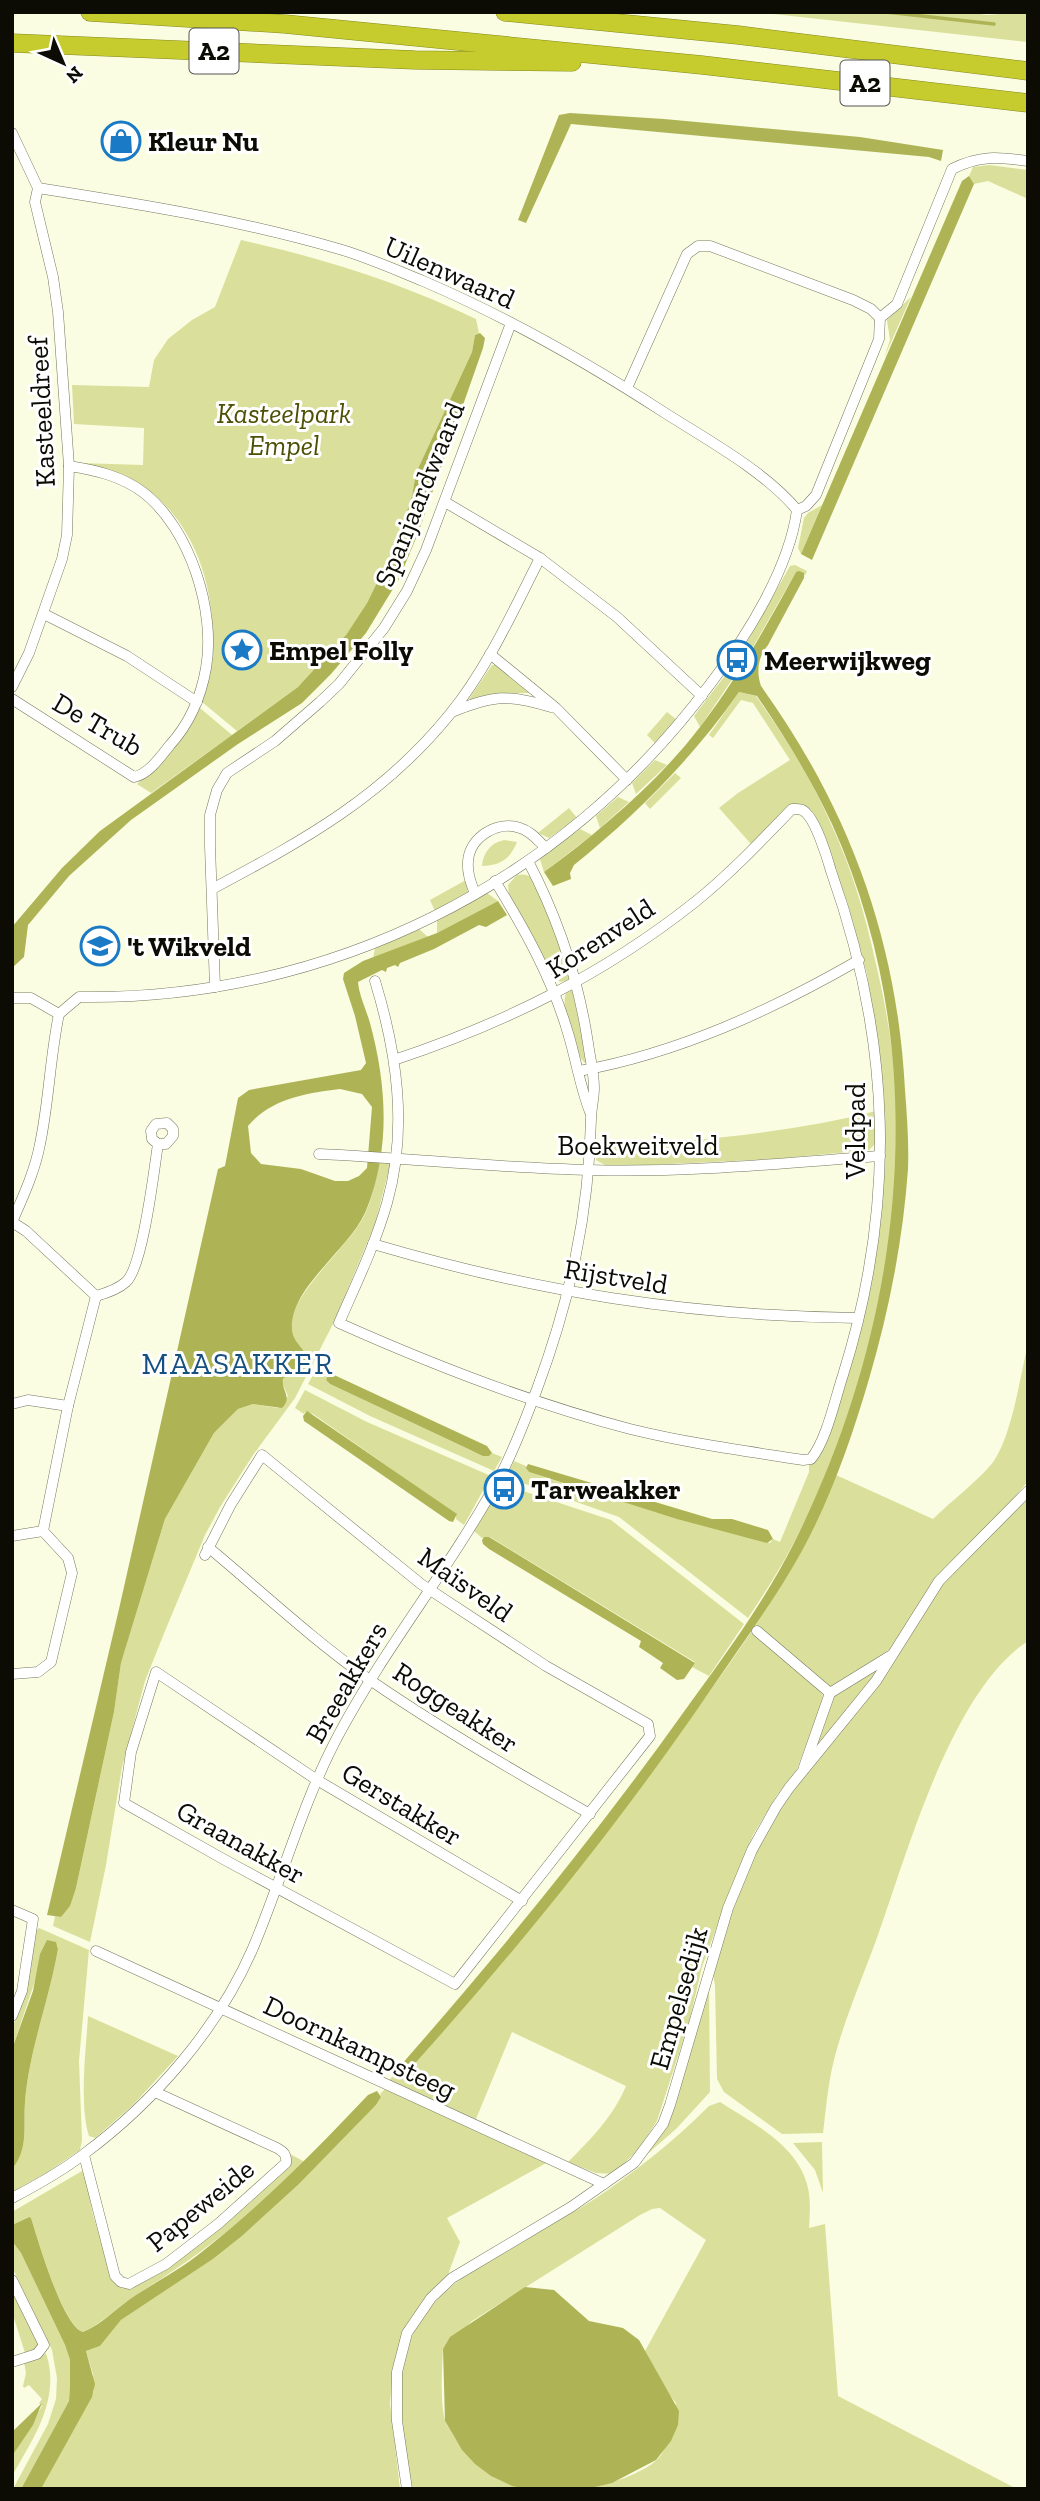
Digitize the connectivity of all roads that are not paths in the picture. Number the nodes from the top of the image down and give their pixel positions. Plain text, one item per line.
1 (90, 12) edge
2 (505, 12) edge
3 (12, 43) edge
4 (702, 65) junction
5 (1028, 71) edge
6 (1028, 103) edge
7 (12, 133) edge
8 (1028, 161) edge
9 (38, 188) junction
10 (880, 318) junction
11 (511, 323) junction
12 (626, 388) junction
13 (69, 466) junction
14 (445, 502) junction
15 (797, 510) junction
16 (540, 558) junction
17 (44, 614) junction
18 (490, 654) junction
19 (12, 687) edge
20 (702, 696) junction
21 (12, 699) edge
22 (197, 702) junction
23 (556, 708) junction
24 (451, 713) junction
25 (627, 780) junction
26 (800, 808) joint
27 (546, 848) junction
28 (528, 861) junction
29 (495, 881) junction
30 (212, 889) junction
31 (475, 894) junction
32 (859, 960) junction
33 (374, 981) dead end
34 (576, 983) junction
35 (215, 987) junction
36 (555, 994) junction
37 (12, 998) edge
38 (59, 1014) junction
39 (394, 1060) junction
40 (592, 1069) junction
41 (579, 1071) junction
42 (591, 1114) junction
43 (158, 1144) dead end
44 (319, 1154) dead end
45 (880, 1156) junction
46 (396, 1159) junction
47 (590, 1170) junction
48 (12, 1222) edge
49 (373, 1244) junction
50 (568, 1292) junction
51 (96, 1296) junction
52 (858, 1318) junction
53 (533, 1400) junction
54 (12, 1404) edge
55 (68, 1406) junction
56 (1028, 1491) edge
57 (43, 1531) junction
58 (12, 1536) edge
59 (207, 1551) joint
60 (430, 1590) junction
61 (757, 1631) dead end
62 (894, 1654) junction
63 (156, 1672) joint
64 (12, 1674) edge
65 (370, 1680) junction
66 (830, 1693) junction
67 (804, 1770) junction
68 (317, 1780) junction
69 (590, 1814) junction
70 (276, 1888) junction
71 (522, 1900) junction
72 (12, 1910) edge
73 (96, 1951) dead end
74 (221, 2007) junction
75 (12, 2017) edge
76 (155, 2092) junction
77 (84, 2155) junction
78 (604, 2184) junction
79 (12, 2198) edge
80 (12, 2280) edge
81 (12, 2361) edge
82 (407, 2489) edge

1 - 4 highway, A2
2 - 5 highway, A2
3 - 4 highway, A2
4 - 6 highway, A2
7 - 9 street, Kasteeldreef
8 - 10 street
9 - 11 street, Uilenwaard
9 - 13 street, Kasteeldreef
10 - 12 street
10 - 15 street
11 - 12 street, Uilenwaard
11 - 14 street, Spanjaardwaard
12 - 15 street, Uilenwaard
13 - 17 street, Kasteeldreef
13 - 22 street, De Trub
14 - 16 street
14 - 30 street, Spanjaardwaard
15 - 20 street
16 - 18 street
16 - 20 street
17 - 19 street, Kasteeldreef
17 - 22 street
18 - 23 street
18 - 24 street
20 - 25 street
21 - 22 street, De Trub
23 - 24 street
23 - 25 street
24 - 30 street
25 - 27 street
26 - 32 street, Veldpad
26 - 34 street, Korenveld
27 - 28 street
27 - 31 street
28 - 29 street
28 - 34 street, Breeakkers
29 - 31 street
29 - 36 street, Breeakkers
30 - 35 street, Spanjaardwaard
31 - 35 street
32 - 40 street
32 - 45 street, Veldpad
33 - 39 street
34 - 36 street, Korenveld
34 - 40 street, Breeakkers
35 - 38 street
36 - 39 street, Korenveld
36 - 41 street, Breeakkers
37 - 38 street
38 - 48 street
39 - 46 street
40 - 41 street
40 - 42 street, Breeakkers
41 - 42 street, Breeakkers
42 - 47 street, Breeakkers
43 - 51 street
44 - 46 street, Boekweitveld
45 - 47 street, Boekweitveld
45 - 52 street, Veldpad
46 - 47 street, Boekweitveld
46 - 49 street
47 - 50 street, Breeakkers
48 - 51 street
49 - 50 street, Rijstveld
49 - 53 street
50 - 52 street, Rijstveld
50 - 53 street, Breeakkers
51 - 55 street
52 - 53 street, Veldpad
53 - 60 street, Breeakkers
54 - 55 street
55 - 57 street
56 - 62 street, Empelsedijk
57 - 58 street
57 - 64 street
59 - 60 street, Maïsveld
59 - 65 street, Roggeakker
60 - 65 street, Breeakkers
60 - 69 street, Maïsveld
61 - 66 street
62 - 66 street
62 - 67 street, Empelsedijk
63 - 68 street, Gerstakker
63 - 70 street, Graanakker
65 - 68 street, Breeakkers
65 - 69 street, Roggeakker
66 - 67 street
67 - 78 street, Empelsedijk
68 - 70 street, Breeakkers
68 - 71 street, Gerstakker
69 - 71 street
70 - 71 street, Graanakker
70 - 74 street, Breeakkers
72 - 75 street
73 - 74 street, Doornkampsteeg
74 - 76 street, Breeakkers
74 - 78 street, Doornkampsteeg
76 - 77 street, Breeakkers
76 - 77 street, Papeweide
77 - 79 street, Breeakkers
78 - 82 street, Empelsedijk
80 - 81 street

